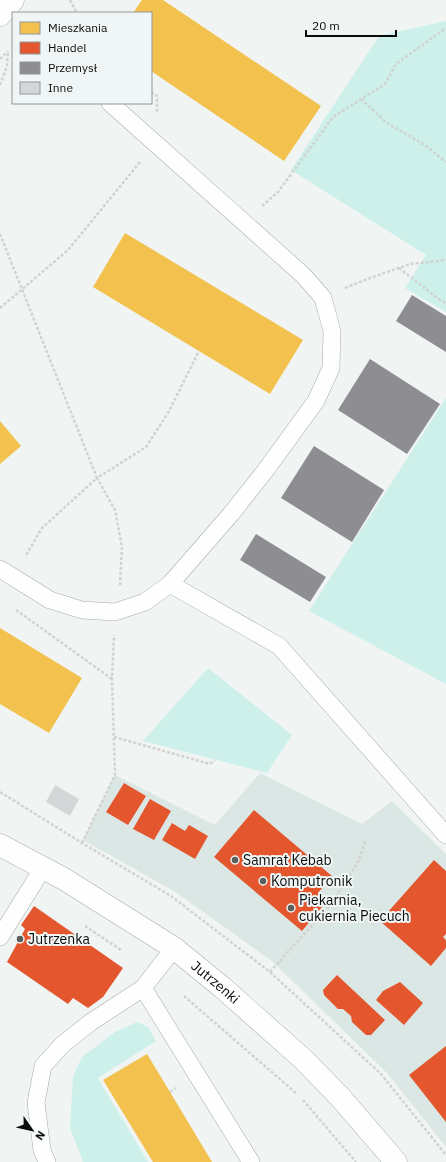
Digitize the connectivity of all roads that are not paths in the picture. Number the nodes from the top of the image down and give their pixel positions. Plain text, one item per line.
1 (111, 104) edge
2 (7, 574) edge
3 (170, 584) junction
4 (446, 836) edge
5 (0, 845) edge
6 (42, 868) junction
7 (0, 937) edge
8 (174, 948) junction
9 (143, 988) junction
10 (47, 1162) edge
11 (251, 1162) edge
12 (396, 1162) edge

1 - 3 lane
2 - 3 lane
3 - 4 lane
5 - 6 street, Jutrzenki
6 - 7 lane
6 - 8 street, Jutrzenki
8 - 9 lane
8 - 12 street, Jutrzenki
9 - 10 lane
9 - 11 lane

